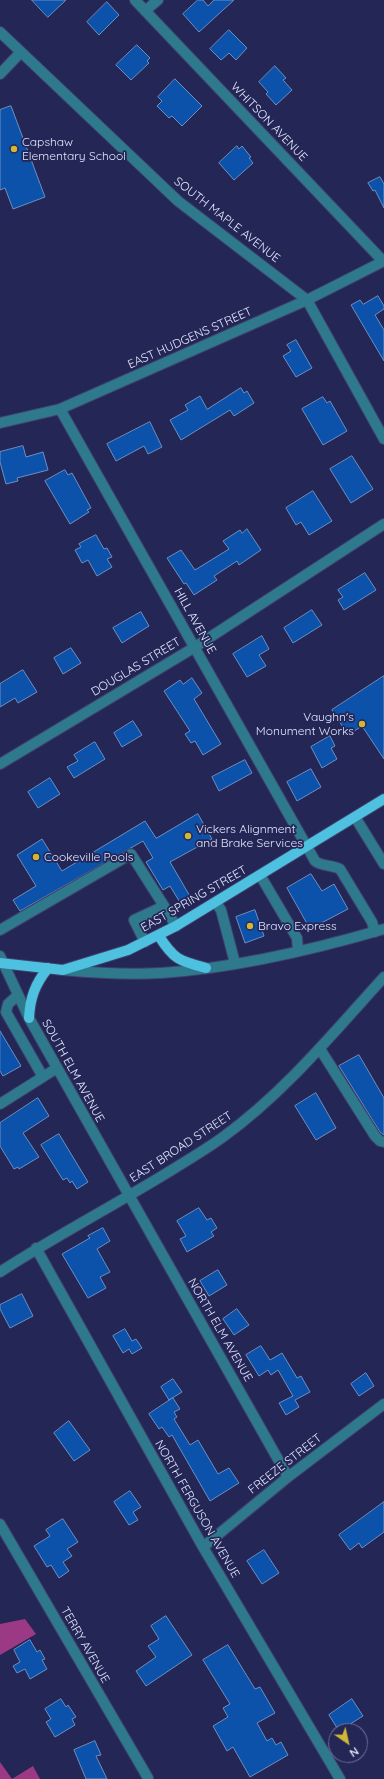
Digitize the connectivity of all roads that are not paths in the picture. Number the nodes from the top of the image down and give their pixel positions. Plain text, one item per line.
1 (135, 0) edge
2 (158, 0) edge
3 (145, 11) junction
4 (0, 32) edge
5 (22, 52) junction
6 (0, 74) edge
7 (384, 261) edge
8 (307, 300) junction
9 (60, 409) junction
10 (0, 422) edge
11 (384, 439) edge
12 (384, 524) edge
13 (195, 647) junction
14 (0, 764) edge
15 (384, 799) edge
16 (355, 817) junction
17 (307, 847) junction
18 (380, 848) edge
19 (384, 864) edge
20 (260, 875) junction
21 (216, 903) junction
22 (164, 906) junction
23 (176, 926) junction
24 (0, 930) edge
25 (380, 931) edge
26 (159, 936) junction
27 (145, 942) junction
28 (298, 951) junction
29 (1, 961) edge
30 (235, 963) junction
31 (48, 968) junction
32 (206, 968) junction
33 (63, 970) junction
34 (384, 977) edge
35 (18, 995) junction
36 (29, 1018) junction
37 (320, 1049) junction
38 (57, 1068) junction
39 (43, 1077) junction
40 (0, 1104) edge
41 (384, 1142) edge
42 (129, 1196) junction
43 (36, 1248) junction
44 (0, 1272) edge
45 (384, 1404) edge
46 (288, 1477) junction
47 (0, 1524) edge
48 (203, 1547) junction
49 (148, 1778) edge
50 (340, 1779) edge

1 - 3 street, WHITSON AVENUE
2 - 3 street
3 - 7 street, WHITSON AVENUE
4 - 5 street, SOUTH MAPLE AVENUE
5 - 6 street
5 - 8 street, SOUTH MAPLE AVENUE
7 - 8 street, EAST HUDGENS STREET
8 - 9 street, EAST HUDGENS STREET
8 - 11 street, SOUTH MAPLE AVENUE
9 - 10 street, EAST HUDGENS STREET
9 - 13 street, HILL AVENUE
12 - 13 street, DOUGLAS STREET
13 - 14 street, DOUGLAS STREET
13 - 17 street, HILL AVENUE
15 - 16 main road, EAST SPRING STREET
16 - 17 main road, EAST SPRING STREET
16 - 18 street
17 - 20 main road, EAST SPRING STREET
17 - 25 street, HILL AVENUE
18 - 19 street
20 - 21 main road, EAST SPRING STREET
20 - 28 street
21 - 23 main road, EAST SPRING STREET
21 - 30 street
22 - 23 street
22 - 24 street
22 - 27 street
23 - 26 main road, EAST SPRING STREET
25 - 28 street
26 - 27 main road, EAST SPRING STREET
26 - 32 main road
27 - 33 main road, EAST SPRING STREET
28 - 30 street
29 - 31 main road, EAST SPRING STREET
29 - 35 street, SOUTH ELM AVENUE
30 - 32 street
31 - 33 main road, EAST SPRING STREET
31 - 36 main road
32 - 33 street
34 - 37 street, EAST BROAD STREET
35 - 36 street, SOUTH ELM AVENUE
35 - 39 street
36 - 38 street, SOUTH ELM AVENUE
37 - 41 street
37 - 42 street, EAST BROAD STREET
38 - 39 street
38 - 42 street, SOUTH ELM AVENUE
39 - 40 street
42 - 43 street, EAST BROAD STREET
42 - 46 street, NORTH ELM AVENUE
43 - 44 street, EAST BROAD STREET
43 - 48 street, NORTH FERGUSON AVENUE
45 - 46 street, FREEZE STREET
46 - 48 street, FREEZE STREET
47 - 49 street, TERRY AVENUE
48 - 50 street, NORTH FERGUSON AVENUE

